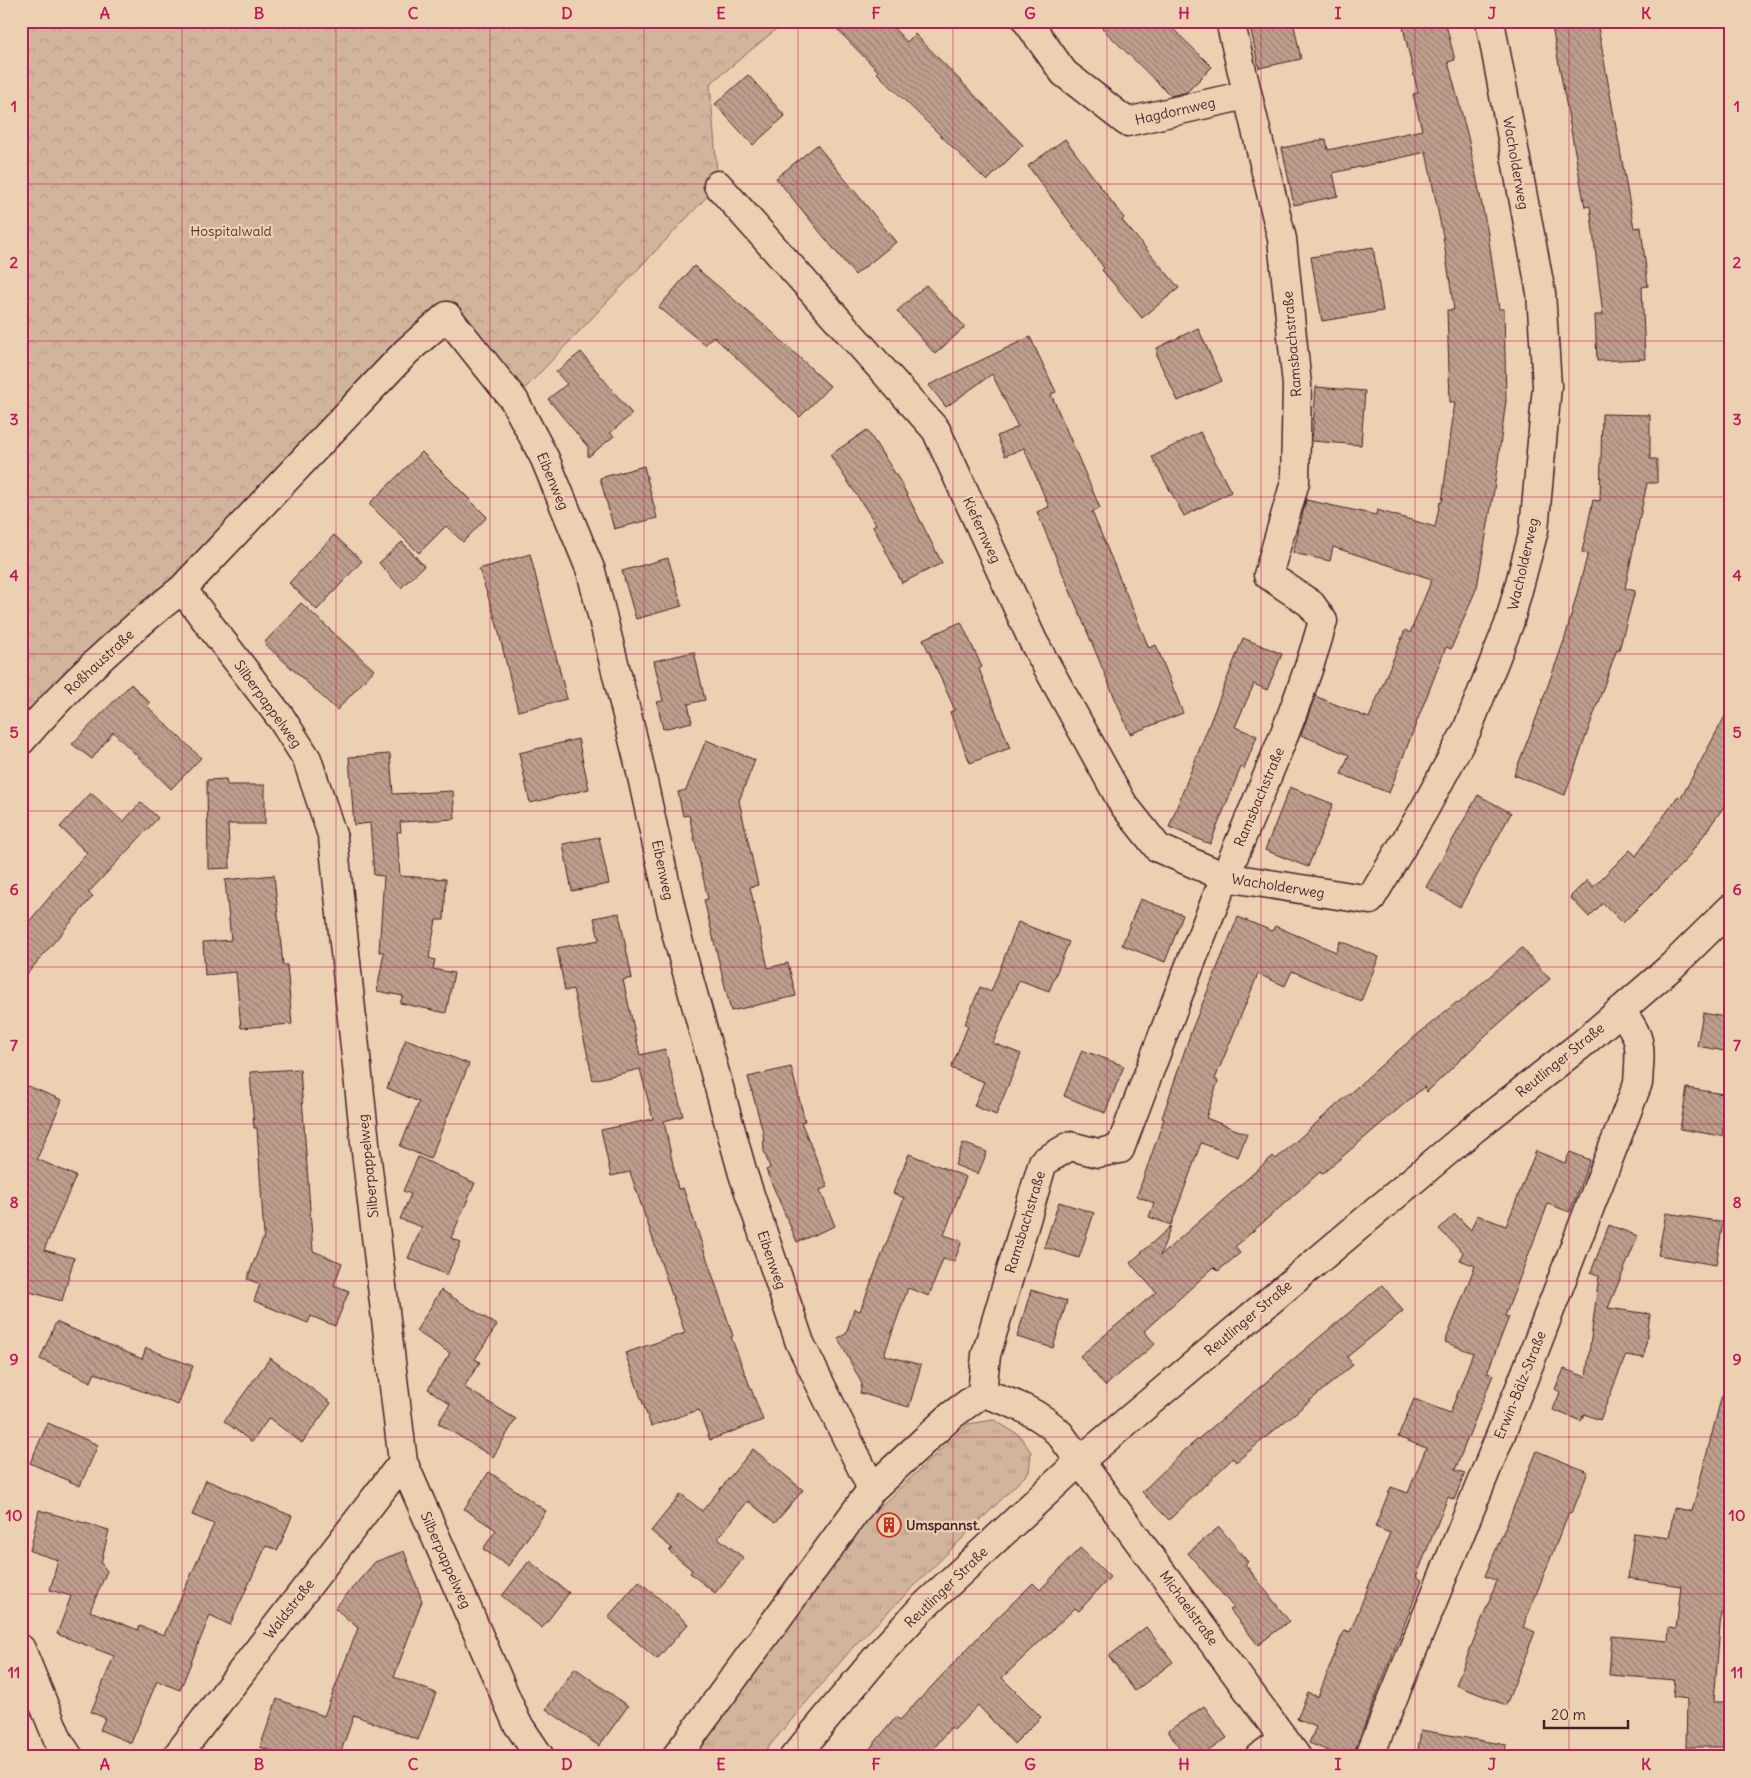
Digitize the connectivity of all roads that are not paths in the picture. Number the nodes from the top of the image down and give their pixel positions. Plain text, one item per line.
1 (1027, 21) edge
2 (1230, 21) edge
3 (1490, 21) edge
4 (1246, 95) junction
5 (718, 185) dead end
6 (407, 351) joint
7 (182, 589) junction
8 (21, 741) edge
9 (1225, 877) junction
10 (1730, 909) edge
11 (1620, 1011) junction
12 (982, 1393) junction
13 (1081, 1460) junction
14 (403, 1462) junction
15 (872, 1489) junction
16 (21, 1650) edge
17 (1290, 1748) edge
18 (69, 1757) edge
19 (176, 1757) edge
20 (540, 1757) edge
21 (676, 1757) edge
22 (794, 1757) edge
23 (1259, 1757) edge
24 (1368, 1757) edge

1 - 4 street, Hagdornweg
2 - 4 street, Ramsbachstraße
3 - 9 street, Wacholderweg
4 - 9 street, Ramsbachstraße
5 - 9 street, Kiefernweg
6 - 7 street, Roßhaustraße
6 - 15 street, Eibenweg
7 - 8 street, Roßhaustraße
7 - 14 street, Silberpappelweg
9 - 12 street, Ramsbachstraße
10 - 11 street, Reutlinger Straße
11 - 13 street, Reutlinger Straße
11 - 24 street, Erwin-Bälz-Straße
12 - 13 street
12 - 15 street
13 - 17 street, Michaelstraße
13 - 22 street, Reutlinger Straße
14 - 19 street, Waldstraße
14 - 20 street, Silberpappelweg
15 - 21 street
16 - 18 street
17 - 23 street

